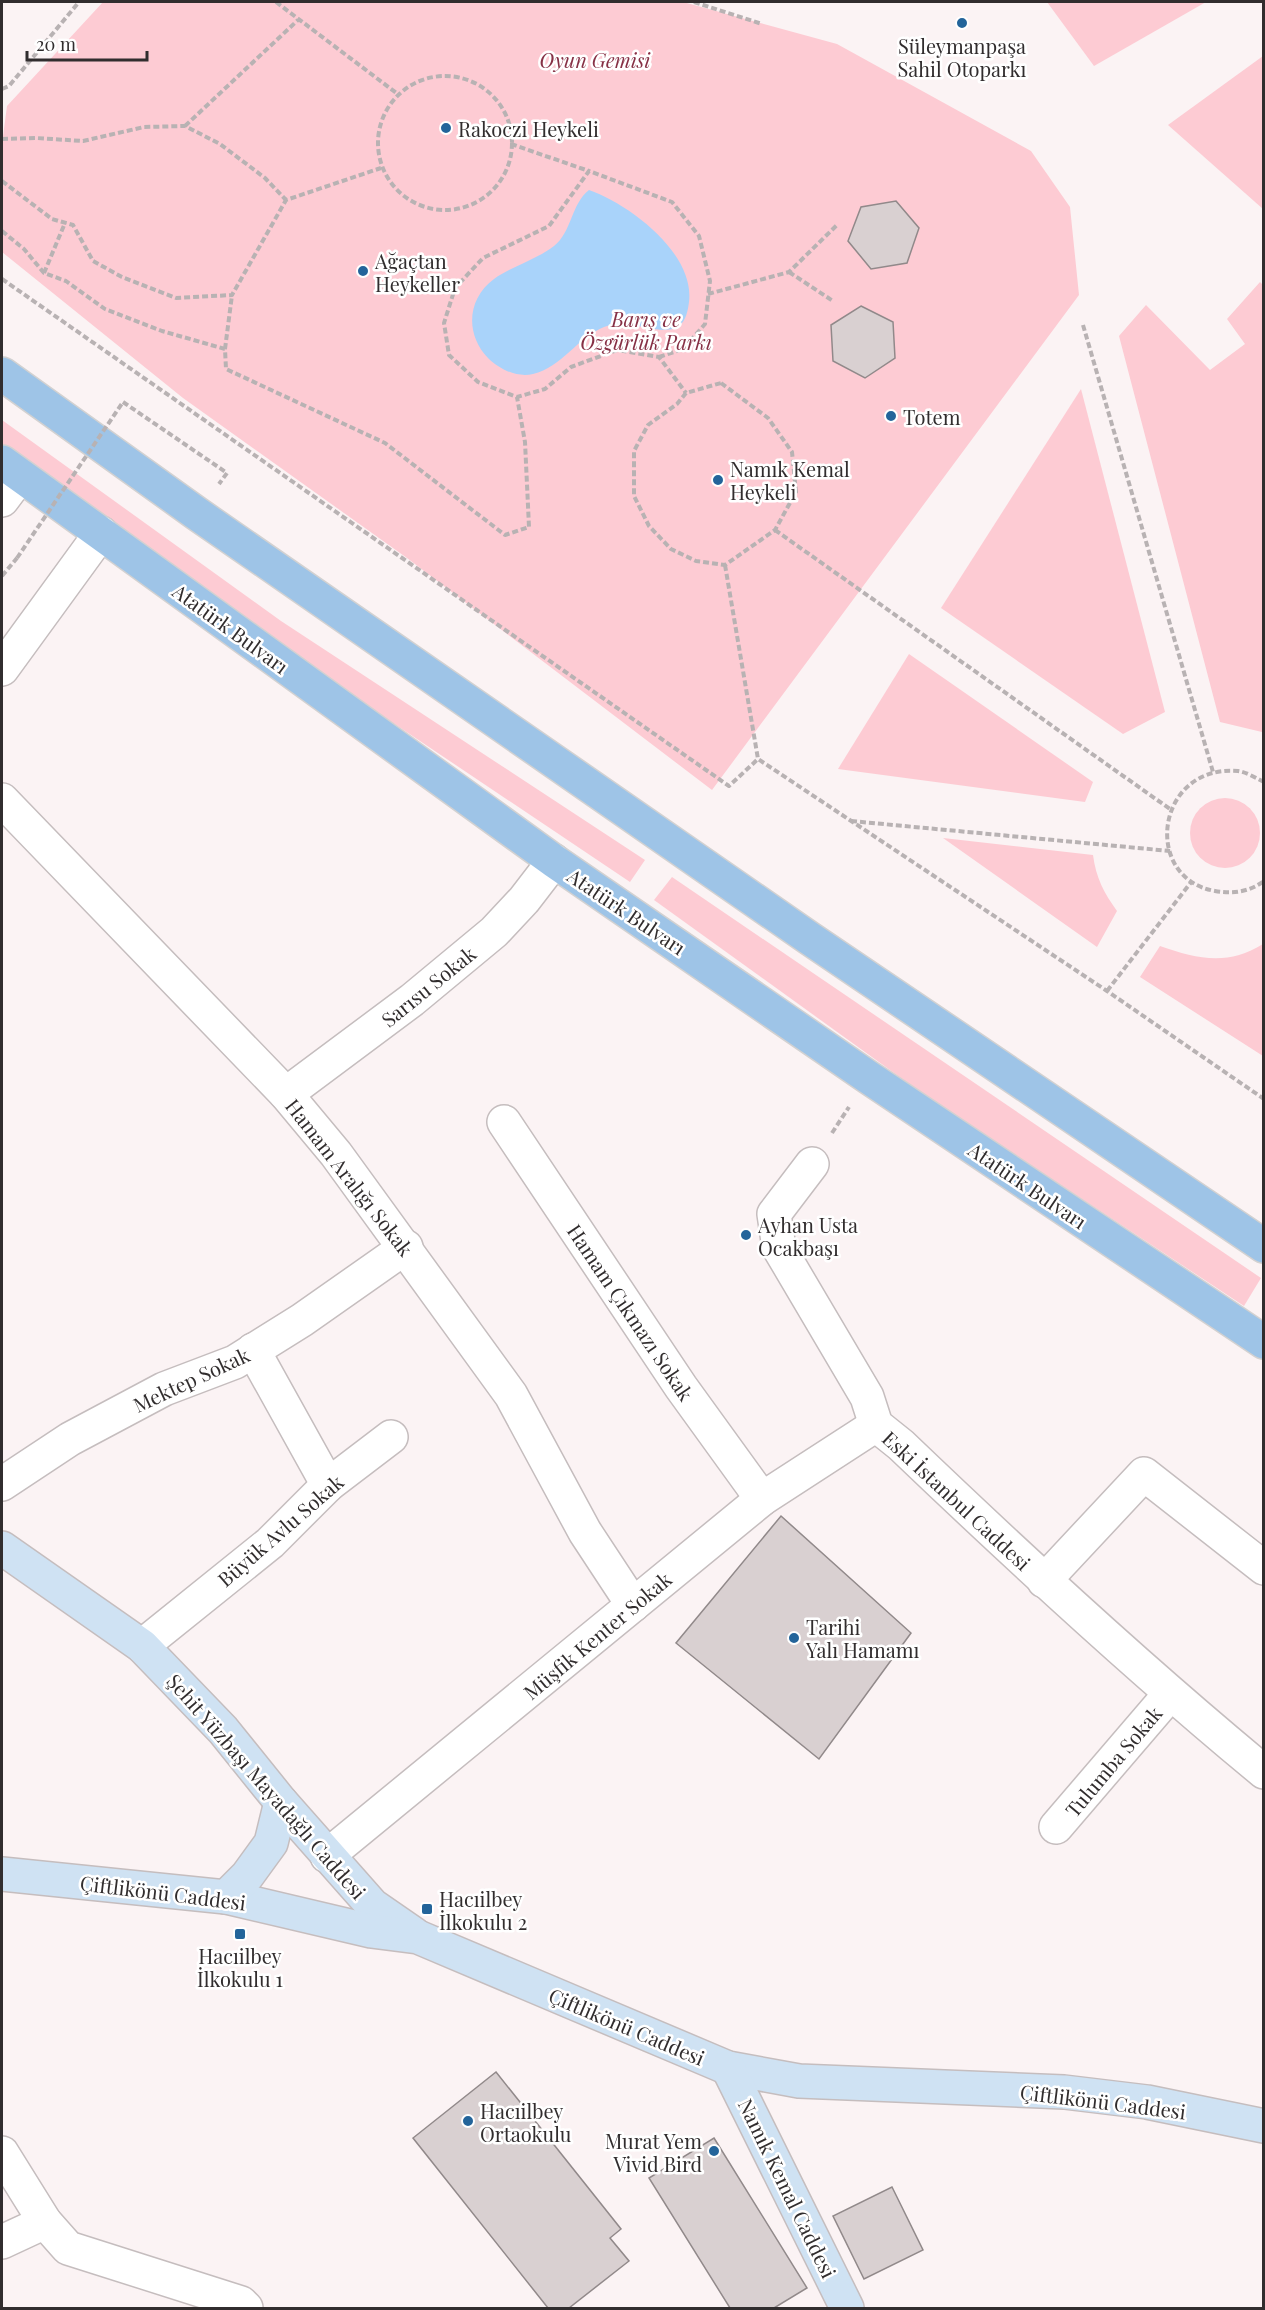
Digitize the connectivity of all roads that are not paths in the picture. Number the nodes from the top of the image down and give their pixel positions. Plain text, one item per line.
1 (2, 374) edge
2 (8, 480) edge
3 (101, 533) junction
4 (2, 669) edge
5 (2, 800) edge
6 (554, 861) junction
7 (286, 1094) junction
8 (504, 1122) dead end
9 (812, 1164) road end
10 (1263, 1246) edge
11 (406, 1247) junction
12 (1263, 1342) edge
13 (253, 1350) junction
14 (876, 1425) junction
15 (391, 1437) dead end
16 (2, 1484) edge
17 (328, 1485) junction
18 (762, 1499) junction
19 (2, 1548) edge
20 (1263, 1568) edge
21 (1044, 1581) junction
22 (633, 1605) junction
23 (142, 1646) junction
24 (1170, 1694) junction
25 (1263, 1772) edge
26 (281, 1802) junction
27 (1056, 1827) dead end
28 (327, 1856) junction
29 (2, 1874) edge
30 (226, 1897) junction
31 (418, 1937) junction
32 (728, 2067) junction
33 (1263, 2126) edge
34 (2, 2153) edge
35 (45, 2222) junction
36 (2, 2242) edge
37 (246, 2308) edge
38 (847, 2308) edge

1 - 10 main road
2 - 3 main road, Atatürk Bulvarı
3 - 4 street
3 - 6 main road, Atatürk Bulvarı
5 - 7 street, Hamam Aralığı Sokak
6 - 7 street, Sarısu Sokak
6 - 12 main road, Atatürk Bulvarı
7 - 11 street, Hamam Aralığı Sokak
8 - 18 street, Hamam Çıkmazı Sokak
9 - 14 street, Eski İstanbul Caddesi
11 - 13 street, Mektep Sokak
11 - 22 street, Hamam Aralığı Sokak
13 - 16 street, Mektep Sokak
13 - 17 street
14 - 18 street, Müşfik Kenter Sokak
14 - 21 street, Eski İstanbul Caddesi
15 - 17 street, Büyük Avlu Sokak
17 - 23 street, Büyük Avlu Sokak
18 - 22 street, Müşfik Kenter Sokak
19 - 23 street, Şehit Yüzbaşı Mayadağlı Caddesi
20 - 21 street
21 - 24 street, Eski İstanbul Caddesi
22 - 28 street, Müşfik Kenter Sokak
23 - 26 street, Şehit Yüzbaşı Mayadağlı Caddesi
24 - 25 street, Eski İstanbul Caddesi
24 - 27 street, Tulumba Sokak
26 - 28 street, Şehit Yüzbaşı Mayadağlı Caddesi
26 - 30 street
28 - 31 street, Şehit Yüzbaşı Mayadağlı Caddesi
29 - 30 street, Çiftlikönü Caddesi
30 - 31 street, Çiftlikönü Caddesi
31 - 32 street, Çiftlikönü Caddesi
32 - 33 street, Çiftlikönü Caddesi
32 - 38 street, Namık Kemal Caddesi
34 - 35 street
35 - 36 street
35 - 37 street

